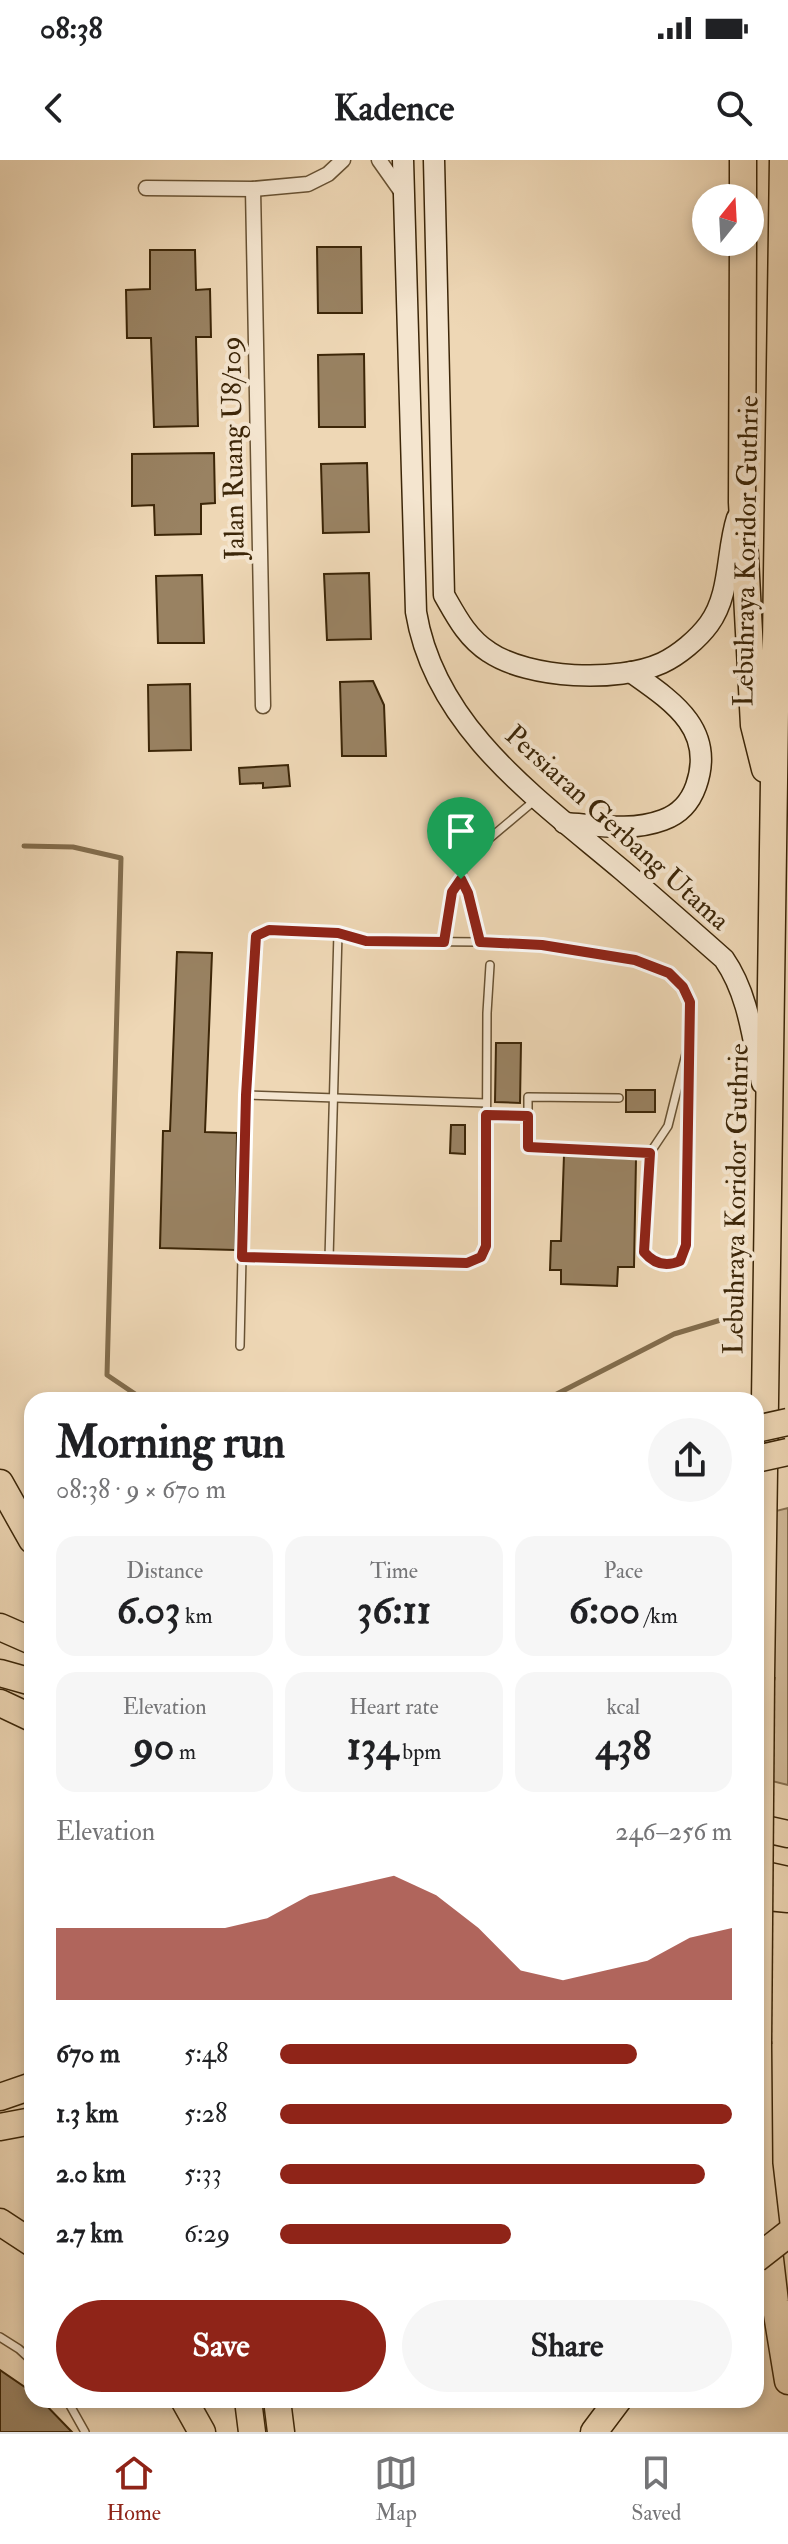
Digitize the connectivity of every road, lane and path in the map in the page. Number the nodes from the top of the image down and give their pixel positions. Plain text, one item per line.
1 (343, 160) edge
2 (379, 160) edge
3 (403, 160) edge
4 (434, 160) edge
5 (448, 160) edge
6 (743, 160) edge
7 (783, 160) edge
8 (435, 183) junction
9 (743, 184) edge
10 (146, 188) dead end
11 (253, 189) junction
12 (404, 194) junction
13 (743, 256) edge
14 (742, 502) junction
15 (631, 672) junction
16 (263, 706) dead end
17 (773, 786) junction
18 (537, 799) junction
19 (564, 823) junction
20 (461, 879) junction
21 (338, 933) junction
22 (444, 942) junction
23 (480, 942) junction
24 (490, 965) dead end
25 (689, 1042) junction
26 (246, 1095) junction
27 (332, 1098) junction
28 (619, 1098) dead end
29 (486, 1103) junction
30 (768, 1111) junction
31 (486, 1115) junction
32 (528, 1116) junction
33 (650, 1153) junction
34 (242, 1257) junction
35 (329, 1259) junction
36 (240, 1346) dead end
37 (788, 1422) edge
38 (764, 1427) edge
39 (764, 1434) edge
40 (788, 1452) edge
41 (764, 1457) edge
42 (0, 1483) edge
43 (24, 1526) edge
44 (0, 1627) edge
45 (24, 1638) edge
46 (0, 1673) edge
47 (24, 1680) edge
48 (0, 1703) edge
49 (24, 1714) edge
50 (764, 1820) edge
51 (788, 1822) edge
52 (764, 1829) edge
53 (788, 1834) edge
54 (764, 1875) edge
55 (788, 1880) edge
56 (764, 1897) edge
57 (788, 1899) edge
58 (24, 2089) edge
59 (0, 2097) edge
60 (24, 2122) edge
61 (0, 2127) edge
62 (764, 2207) edge
63 (0, 2222) edge
64 (788, 2234) edge
65 (24, 2238) edge
66 (764, 2253) edge
67 (0, 2337) edge
68 (24, 2354) edge
69 (788, 2381) edge
70 (72, 2408) edge
71 (188, 2408) edge
72 (249, 2408) edge
73 (278, 2408) edge
74 (612, 2408) edge
75 (85, 2432) edge
76 (202, 2432) edge
77 (252, 2432) edge
78 (281, 2432) edge
79 (594, 2432) edge

1 - 11 street
2 - 12 street
3 - 12 main road, Persiaran Gerbang Utama
4 - 8 main road
5 - 8 street
6 - 9 highway
7 - 17 highway, Lebuhraya Koridor Guthrie
8 - 15 main road
10 - 11 street
11 - 16 street, Jalan Ruang U8/109
12 - 18 main road, Persiaran Gerbang Utama
13 - 14 highway
14 - 15 main road
14 - 17 highway
15 - 19 main road
17 - 30 highway, Lebuhraya Koridor Guthrie
18 - 19 main road, Persiaran Gerbang Utama
18 - 20 lane
19 - 30 main road, Persiaran Gerbang Utama
20 - 22 lane
20 - 23 lane
21 - 22 lane
21 - 26 lane
21 - 27 lane
22 - 23 lane
23 - 25 lane
24 - 29 lane
25 - 33 lane
25 - 33 lane
26 - 27 lane
26 - 34 lane
27 - 29 lane
27 - 35 lane
28 - 32 lane
29 - 31 lane
30 - 39 highway, Lebuhraya Koridor Guthrie, bridge
31 - 32 lane
31 - 35 lane
32 - 33 lane
34 - 35 lane
34 - 36 lane
37 - 38 highway, bridge
40 - 41 highway, bridge
42 - 43 highway
44 - 45 highway
46 - 47 highway
48 - 49 highway
50 - 51 highway
52 - 53 highway
54 - 55 highway
56 - 57 highway
58 - 59 highway
60 - 61 highway
62 - 69 highway, Lebuhraya Koridor Guthrie, bridge
63 - 65 highway
64 - 66 highway, bridge
67 - 68 lane
70 - 75 lane
71 - 76 highway
72 - 77 highway
73 - 78 highway
74 - 79 highway

